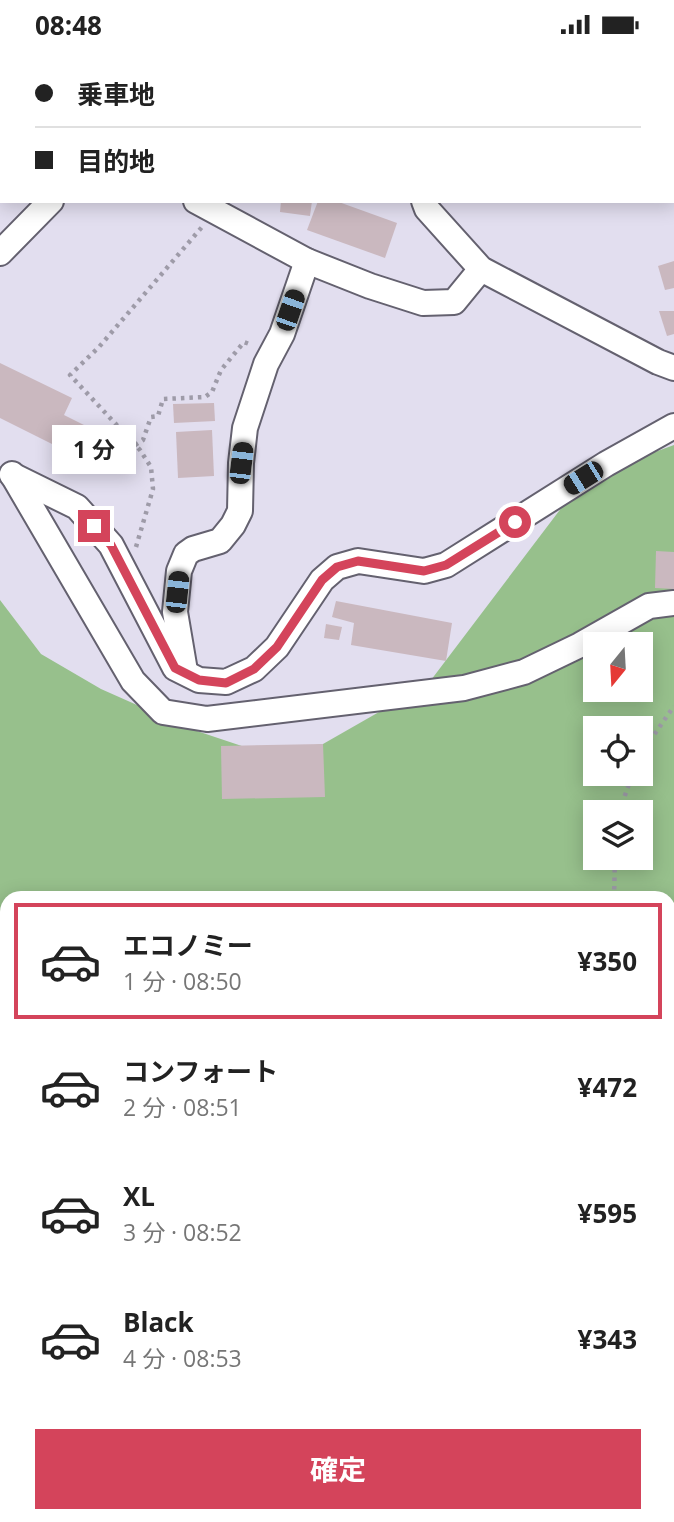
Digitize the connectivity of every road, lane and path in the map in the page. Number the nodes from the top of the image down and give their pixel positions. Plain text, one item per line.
1 (49, 203) edge
2 (424, 203) edge
3 (206, 207) edge
4 (0, 253) edge
5 (307, 261) junction
6 (481, 269) junction
7 (273, 351) junction
8 (674, 368) edge
9 (674, 426) edge
10 (135, 445) junction
11 (6, 470) edge
12 (127, 574) junction
13 (674, 603) edge
14 (185, 673) junction
15 (674, 706) edge
16 (653, 736) edge
17 (615, 870) edge
18 (614, 891) edge

1 - 4 street
2 - 6 street
3 - 5 street
3 - 10 path
5 - 6 street
5 - 7 street
6 - 8 street
7 - 10 path
7 - 14 street
9 - 14 street
10 - 12 path
11 - 12 street
11 - 13 street
12 - 14 street
15 - 16 path
17 - 18 path

